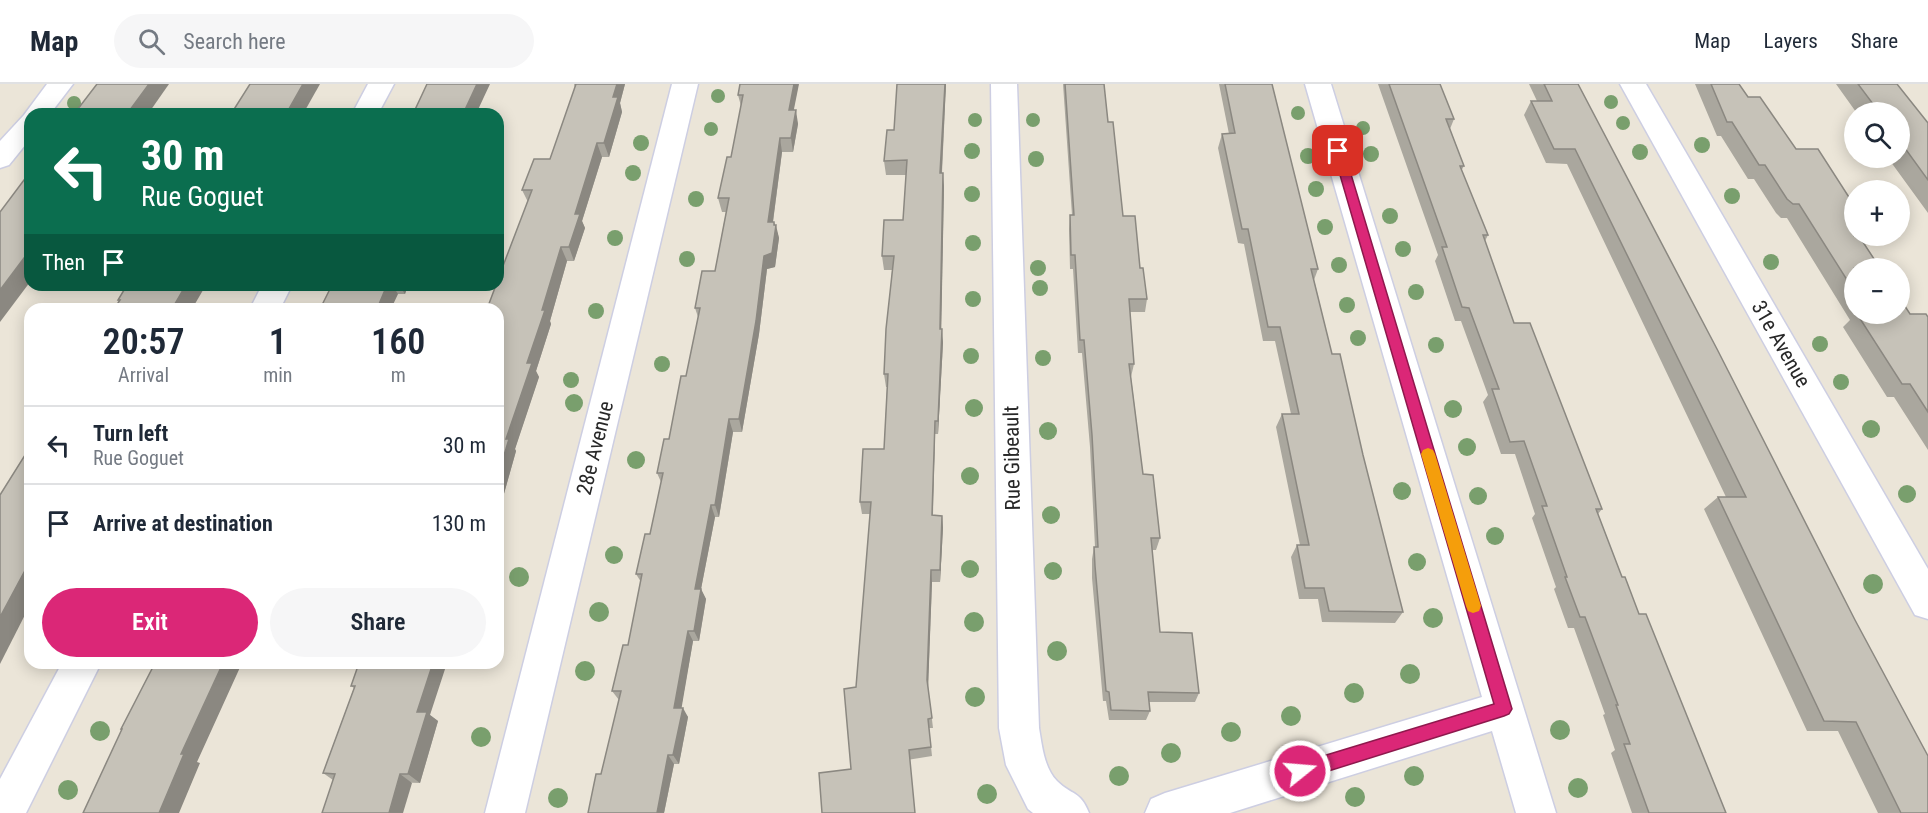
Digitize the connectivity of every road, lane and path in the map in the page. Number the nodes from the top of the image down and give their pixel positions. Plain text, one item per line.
1 (60, 84) edge
2 (381, 84) edge
3 (685, 84) edge
4 (1004, 84) edge
5 (1318, 84) edge
6 (1633, 84) edge
7 (41, 108) edge
8 (368, 108) edge
9 (24, 129) edge
10 (0, 159) edge
11 (1928, 603) edge
12 (79, 669) edge
13 (1504, 709) junction
14 (4, 813) edge
15 (505, 813) edge
16 (1069, 813) edge
17 (1165, 813) edge
18 (1536, 813) edge

1 - 7 street
2 - 8 street
3 - 15 street, 28e Avenue
4 - 16 street, Rue Gibeault
5 - 13 street
6 - 11 street, 31e Avenue
9 - 10 street
12 - 14 street
13 - 17 street
13 - 18 street

